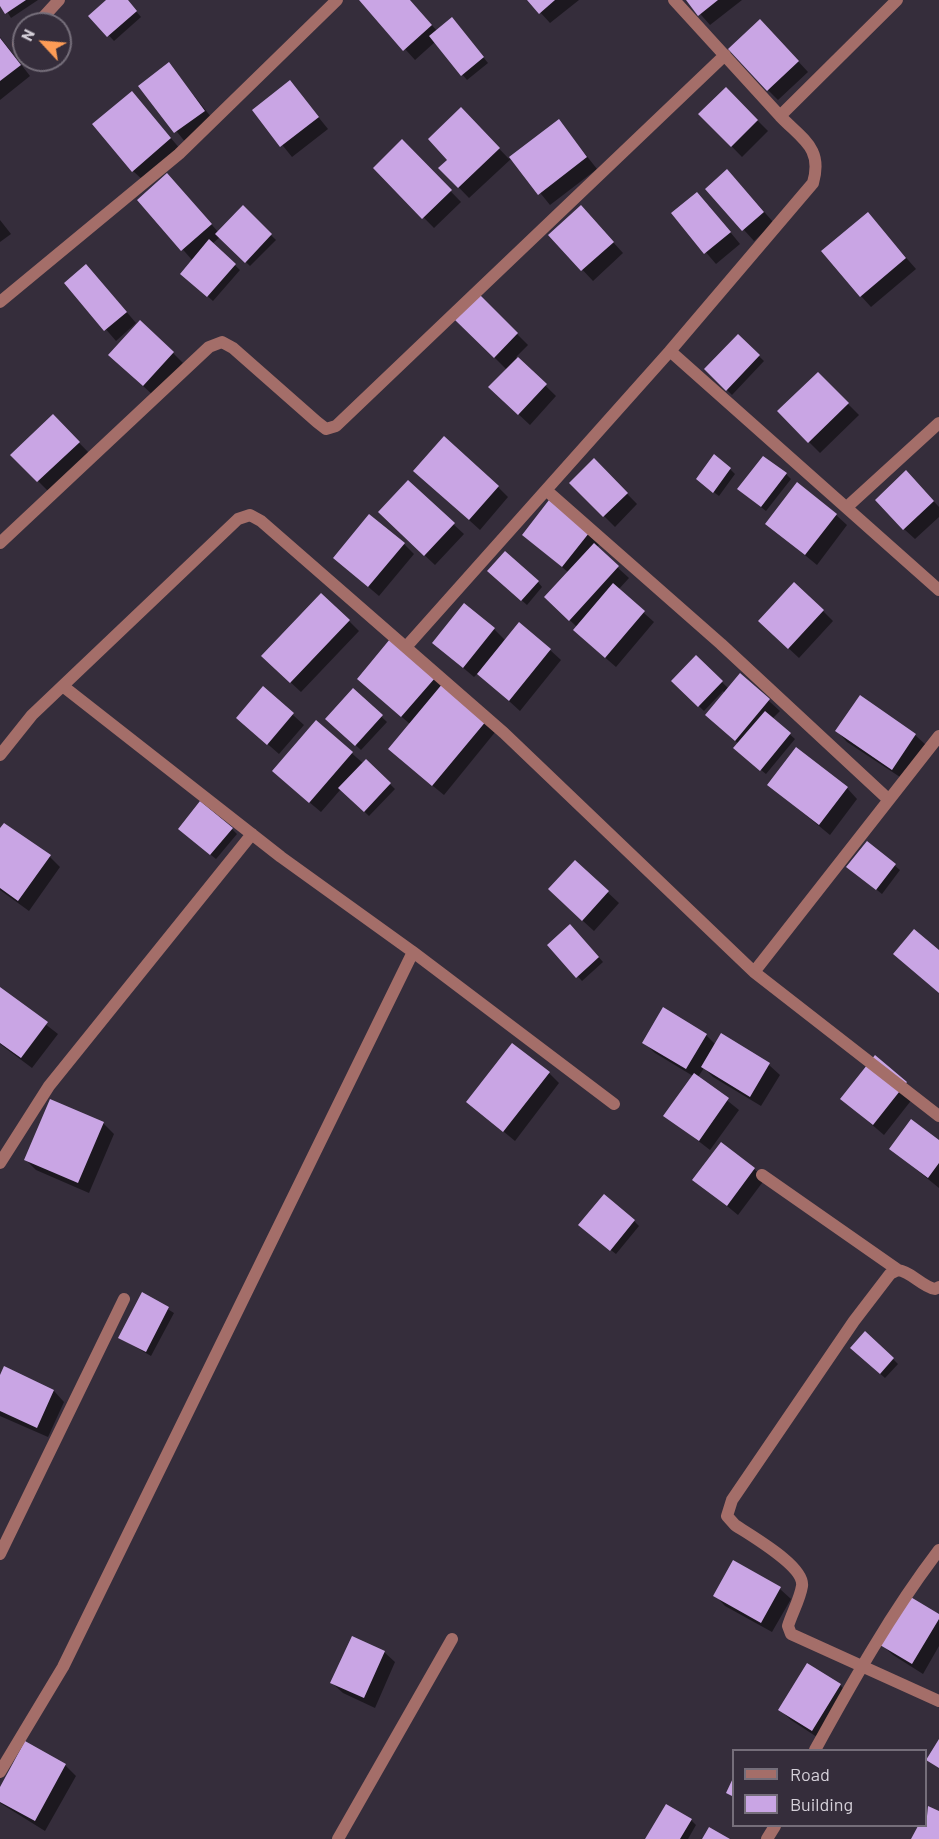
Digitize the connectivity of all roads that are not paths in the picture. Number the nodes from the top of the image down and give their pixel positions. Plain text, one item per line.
1 (59, 0) edge
2 (337, 0) edge
3 (674, 0) edge
4 (897, 0) edge
5 (48, 12) edge
6 (725, 55) junction
7 (780, 116) junction
8 (0, 302) edge
9 (670, 351) junction
10 (939, 423) edge
11 (546, 490) junction
12 (848, 506) junction
13 (0, 543) edge
14 (939, 590) edge
15 (406, 646) junction
16 (64, 687) junction
17 (939, 736) edge
18 (0, 755) edge
19 (889, 800) junction
20 (252, 834) junction
21 (413, 952) junction
22 (754, 972) junction
23 (614, 1104) dead end
24 (939, 1116) edge
25 (0, 1163) edge
26 (762, 1175) dead end
27 (898, 1270) junction
28 (939, 1287) edge
29 (124, 1299) dead end
30 (939, 1550) edge
31 (0, 1554) edge
32 (452, 1639) dead end
33 (861, 1667) junction
34 (939, 1701) edge
35 (816, 1749) edge
36 (0, 1772) edge
37 (338, 1839) edge

1 - 5 street
2 - 8 street
3 - 6 street
4 - 7 street
6 - 7 street
6 - 13 street
7 - 9 street
9 - 11 street
9 - 12 street
10 - 12 street
11 - 15 street
11 - 19 street
12 - 14 street
15 - 16 street
15 - 22 street
16 - 18 street
16 - 20 street
17 - 19 street
19 - 22 street
20 - 21 street
20 - 25 street
21 - 23 street
21 - 36 street
22 - 24 street
26 - 27 street
27 - 28 street
27 - 33 street
29 - 31 street
30 - 33 street
32 - 37 street
33 - 34 street
33 - 35 street

